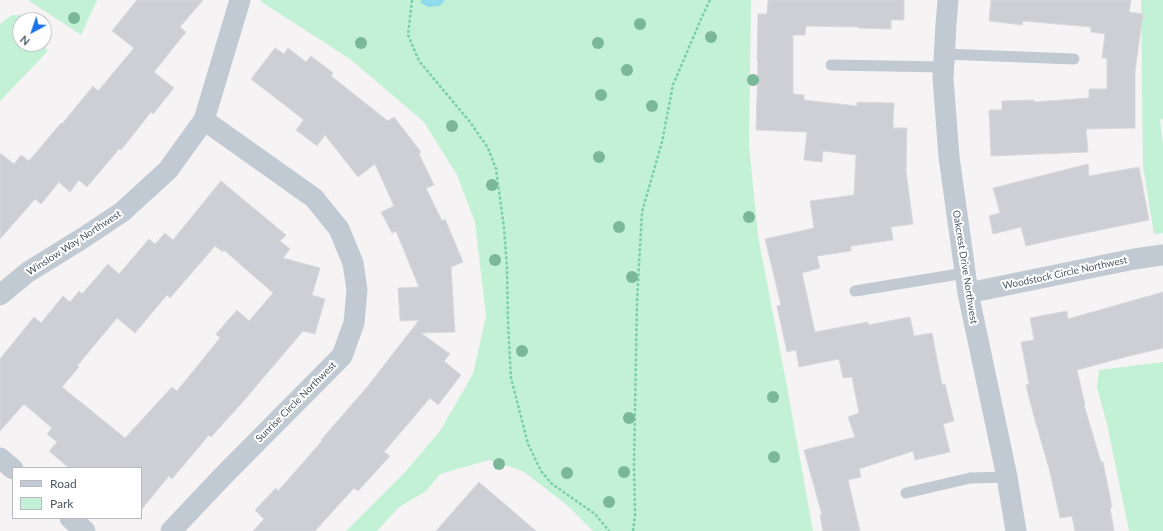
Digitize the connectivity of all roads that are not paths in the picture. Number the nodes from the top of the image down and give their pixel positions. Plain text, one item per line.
1 (240, 0) edge
2 (948, 0) edge
3 (1074, 59) dead end
4 (944, 60) junction
5 (831, 66) dead end
6 (204, 120) junction
7 (1163, 255) edge
8 (966, 283) junction
9 (855, 291) dead end
10 (0, 295) edge
11 (0, 458) edge
12 (12, 469) edge
13 (1007, 477) junction
14 (906, 493) dead end
15 (71, 519) edge
16 (85, 531) edge
17 (171, 531) edge
18 (1016, 531) edge

1 - 6 street, Winslow Way Northwest
2 - 4 street, Oakcrest Drive Northwest
3 - 4 lane
4 - 5 lane
4 - 8 street, Oakcrest Drive Northwest
6 - 10 street, Winslow Way Northwest
6 - 17 street, Sunrise Circle Northwest
7 - 8 street, Woodstock Circle Northwest
8 - 9 lane
8 - 13 street, Oakcrest Drive Northwest
11 - 12 street
13 - 14 lane
13 - 18 street, Oakcrest Drive Northwest
15 - 16 street

